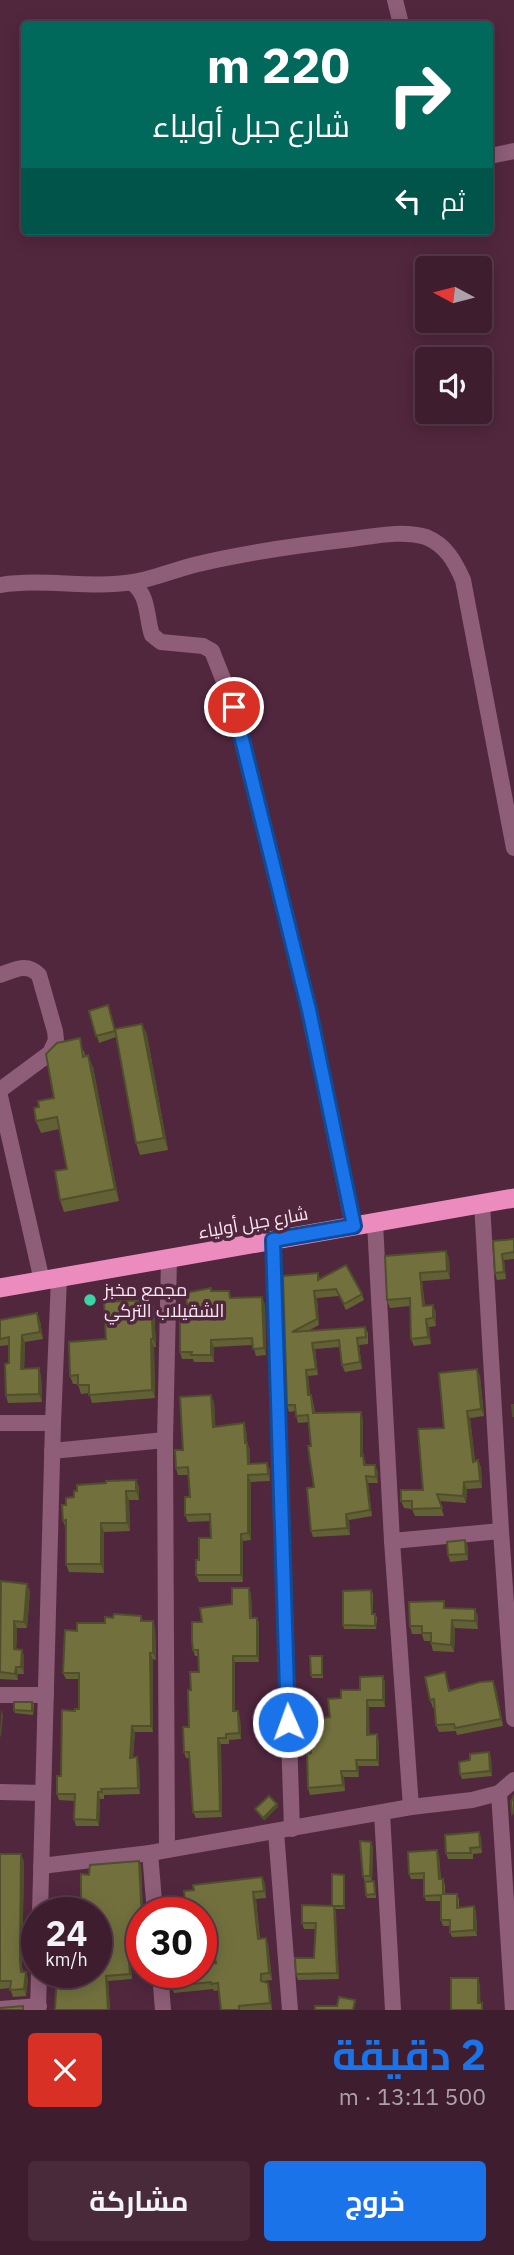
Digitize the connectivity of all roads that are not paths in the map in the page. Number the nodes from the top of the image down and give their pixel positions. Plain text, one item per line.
1 (395, 0) edge
2 (400, 21) edge
3 (514, 151) edge
4 (493, 155) edge
5 (132, 583) junction
6 (0, 585) edge
7 (514, 848) edge
8 (0, 975) edge
9 (0, 1093) edge
10 (514, 1198) edge
11 (482, 1203) junction
12 (375, 1223) junction
13 (354, 1226) junction
14 (273, 1240) junction
15 (169, 1259) junction
16 (50, 1279) junction
17 (0, 1288) edge
18 (0, 1423) edge
19 (53, 1423) junction
20 (165, 1440) junction
21 (52, 1451) junction
22 (501, 1531) junction
23 (392, 1541) junction
24 (509, 1587) edge
25 (0, 1695) edge
26 (46, 1695) junction
27 (514, 1719) edge
28 (514, 1780) edge
29 (0, 1792) edge
30 (43, 1793) junction
31 (499, 1793) junction
32 (411, 1807) junction
33 (382, 1813) junction
34 (284, 1830) junction
35 (167, 1850) junction
36 (150, 1853) junction
37 (41, 1866) junction
38 (40, 1897) edge
39 (154, 1897) edge
40 (39, 1988) edge
41 (161, 1988) edge
42 (0, 2008) edge
43 (39, 2008) edge
44 (163, 2010) edge
45 (290, 2010) edge
46 (393, 2010) edge
47 (513, 2010) edge

1 - 2 street
3 - 4 street
5 - 6 street
5 - 7 street
5 - 13 street
8 - 9 street
9 - 16 street
10 - 11 highway, شارع جبل أولياء
11 - 12 highway, شارع جبل أولياء
11 - 22 street
12 - 13 highway, شارع جبل أولياء
12 - 23 street
13 - 14 highway, شارع جبل أولياء
14 - 15 highway, شارع جبل أولياء
14 - 34 street
15 - 16 highway, شارع جبل أولياء
15 - 20 street
16 - 17 highway, شارع جبل أولياء
16 - 19 street
18 - 19 street
19 - 21 street
20 - 21 street
20 - 35 street
21 - 26 street
22 - 23 street
22 - 24 street
23 - 32 street
24 - 27 street
25 - 26 street
26 - 30 street
28 - 31 street
29 - 30 street
30 - 37 street
31 - 32 street
31 - 47 street
32 - 33 street
33 - 34 street
33 - 46 street
34 - 35 street
34 - 45 street
35 - 36 street
36 - 37 street
36 - 39 street
37 - 38 street
40 - 43 street
41 - 44 street
42 - 43 street

